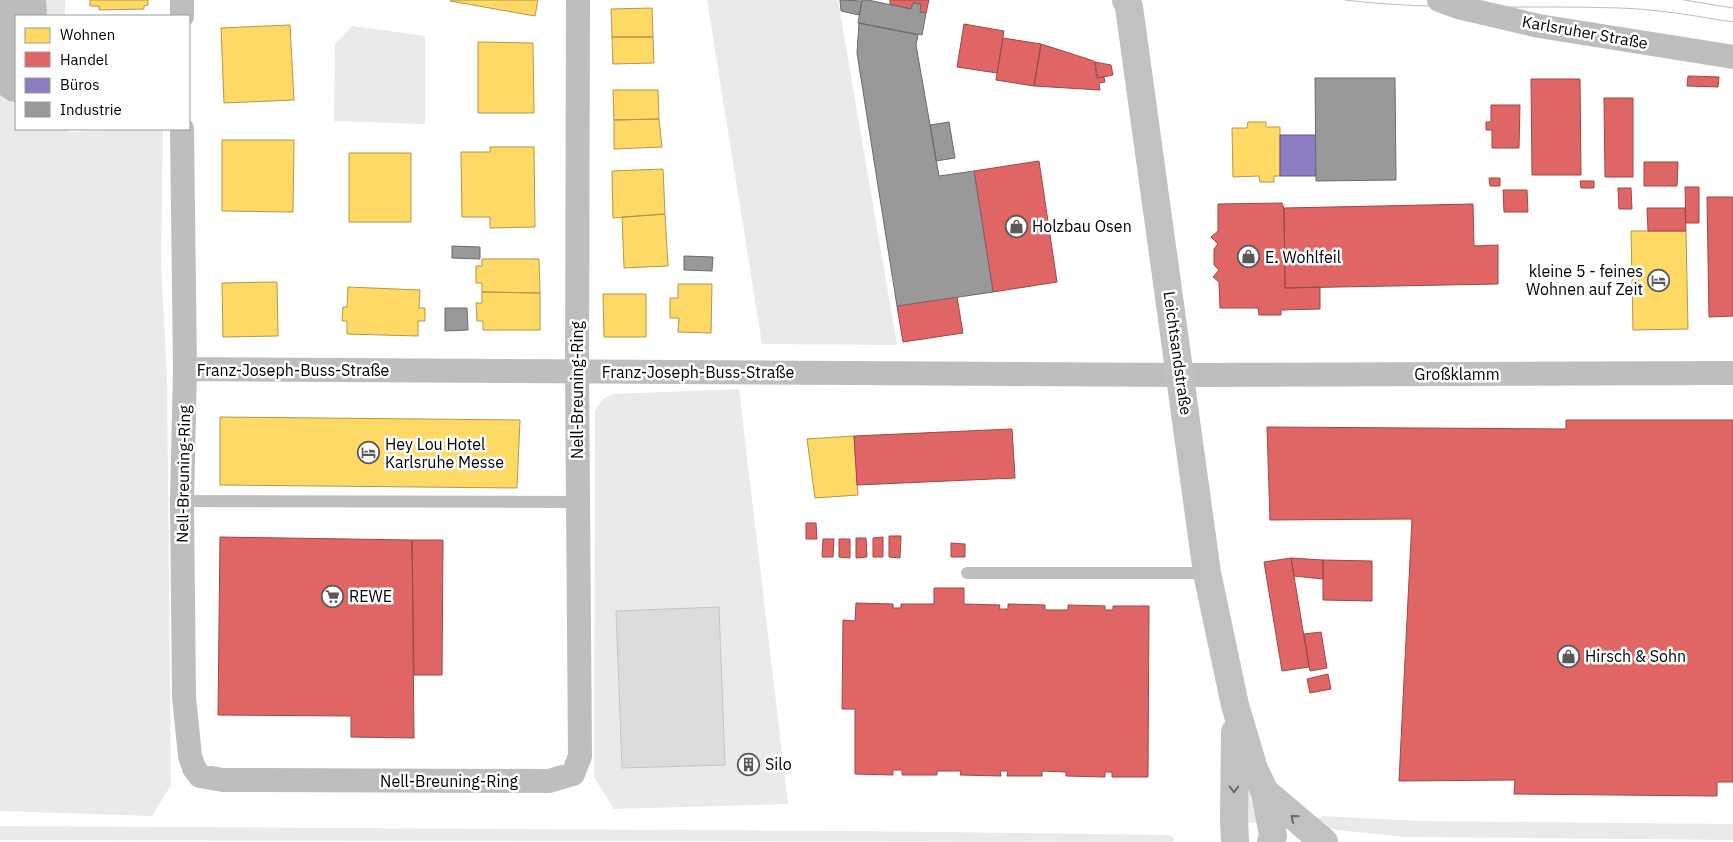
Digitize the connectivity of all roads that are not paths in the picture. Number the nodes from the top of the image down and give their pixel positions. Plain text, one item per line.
1 (182, 0) edge
2 (578, 0) edge
3 (1126, 0) edge
4 (1439, 0) edge
5 (182, 15) edge
6 (1733, 57) edge
7 (182, 130) edge
8 (185, 369) junction
9 (577, 372) junction
10 (1733, 372) edge
11 (1181, 375) junction
12 (182, 501) junction
13 (578, 502) junction
14 (967, 573) dead end
15 (1207, 573) junction
16 (1235, 705) junction
17 (1265, 792) junction
18 (1235, 842) edge
19 (1271, 842) edge
20 (1324, 842) edge

1 - 5 street
2 - 9 street, Nell-Breuning-Ring
3 - 11 street, Leichtsandstraße
4 - 6 street, Karlsruher Straße
7 - 8 street, Nell-Breuning-Ring
8 - 9 street, Franz-Joseph-Buss-Straße
8 - 12 street, Nell-Breuning-Ring
9 - 11 street, Franz-Joseph-Buss-Straße
9 - 13 street, Nell-Breuning-Ring
10 - 11 street, Großklamm
11 - 15 street, Leichtsandstraße
12 - 13 lane
12 - 13 street, Nell-Breuning-Ring
14 - 15 lane
15 - 16 street, Leichtsandstraße
16 - 17 street, Leichtsandstraße
16 -> 18 street, Leichtsandstraße
17 - 19 street, Leichtsandstraße
20 -> 17 street, Leichtsandstraße

